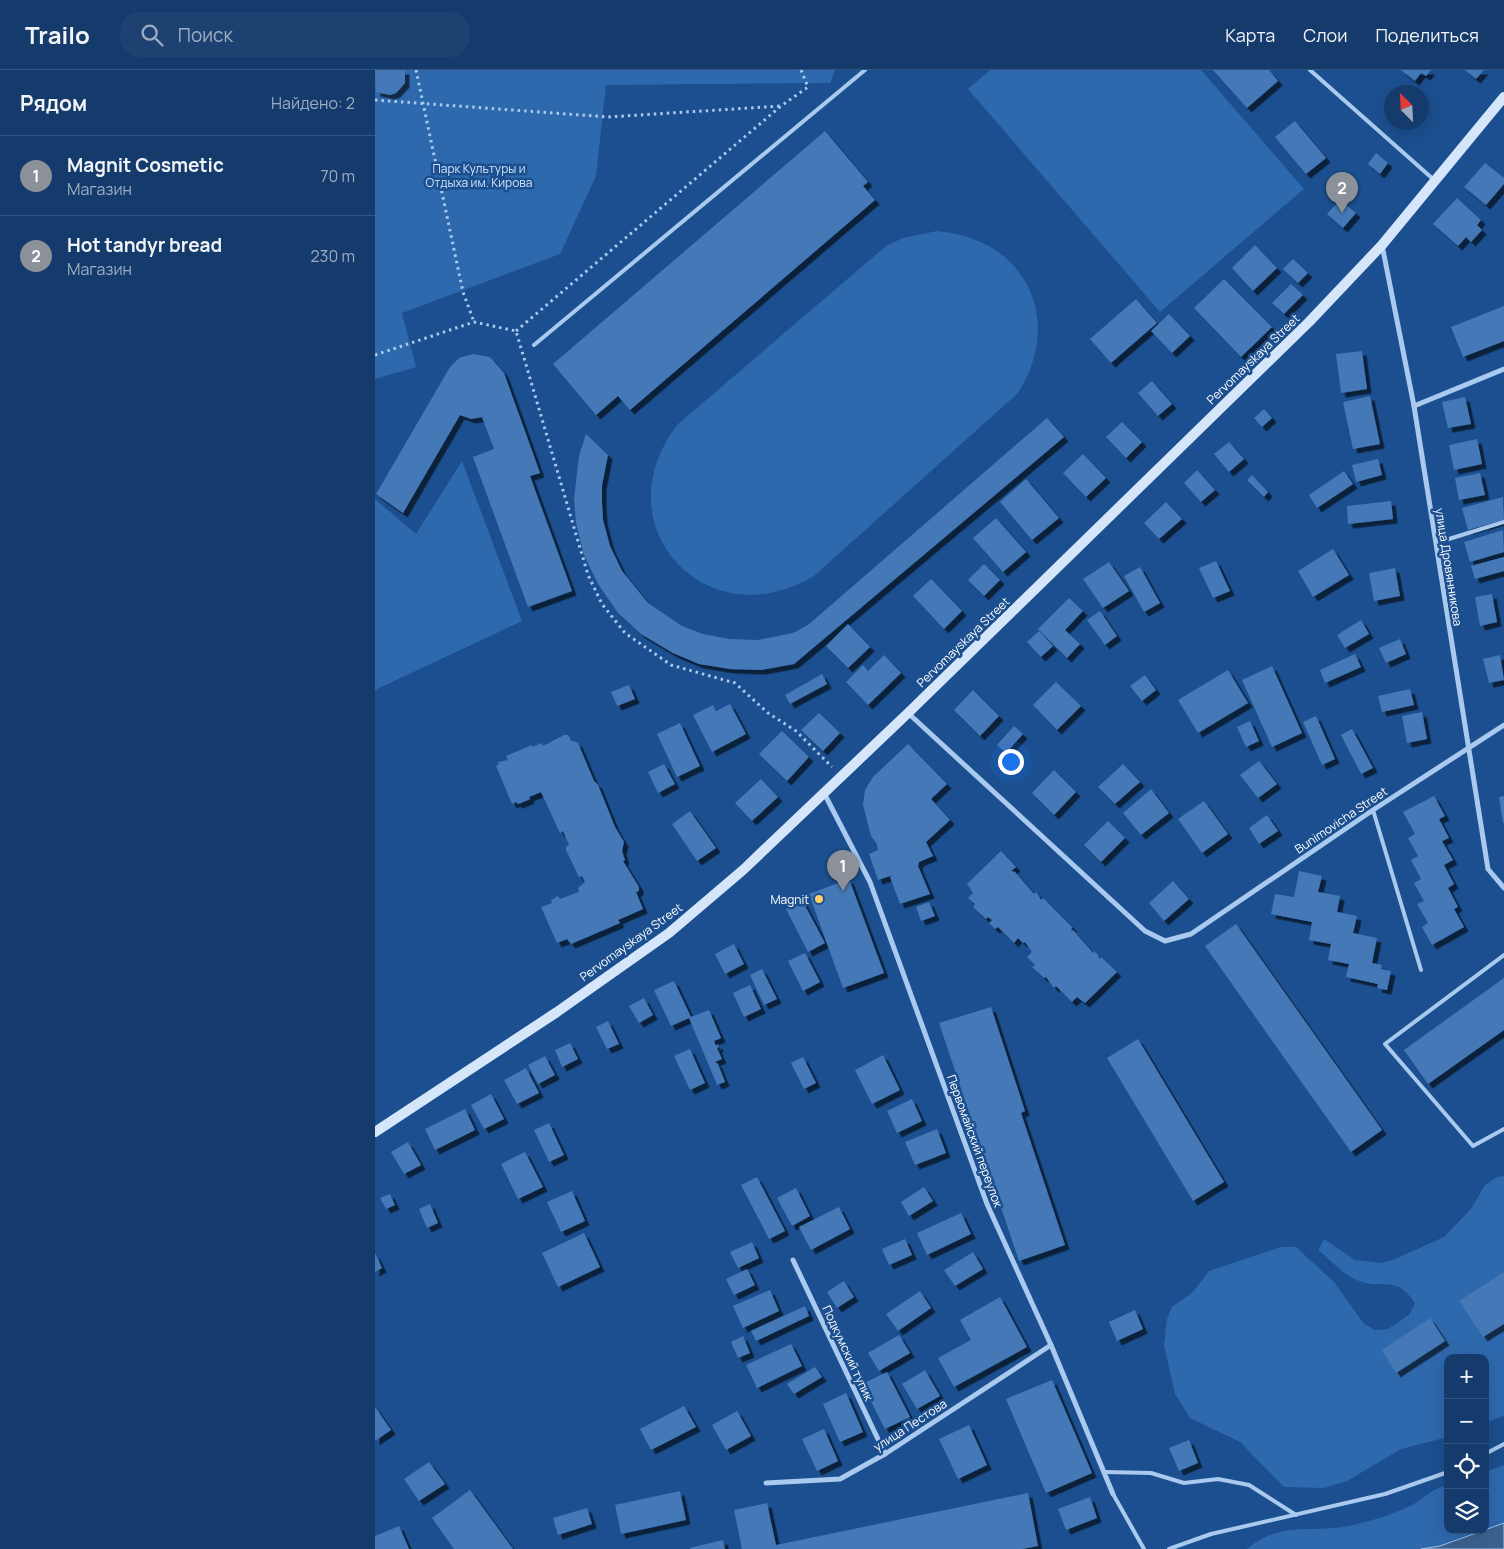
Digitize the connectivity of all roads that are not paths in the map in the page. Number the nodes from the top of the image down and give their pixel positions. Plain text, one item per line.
1 (865, 70) edge
2 (1310, 70) edge
3 (1504, 97) edge
4 (1435, 181) junction
5 (1383, 244) junction
6 (534, 344) dead end
7 (1504, 369) edge
8 (1415, 406) junction
9 (1504, 522) edge
10 (1435, 543) junction
11 (908, 713) junction
12 (1504, 725) edge
13 (1468, 750) junction
14 (824, 793) junction
15 (1373, 810) junction
16 (1504, 888) edge
17 (1504, 955) edge
18 (1421, 970) dead end
19 (1504, 1129) edge
20 (375, 1132) edge
21 (793, 1260) dead end
22 (1051, 1345) junction
23 (1504, 1444) edge
24 (1489, 1452) edge
25 (885, 1454) junction
26 (1105, 1472) junction
27 (1444, 1473) edge
28 (766, 1482) dead end
29 (1113, 1494) joint
30 (1296, 1514) junction
31 (1144, 1549) edge
32 (1169, 1549) edge

1 - 6 lane
2 - 4 lane
3 - 4 street, Pervomayskaya Street
4 - 5 street, Pervomayskaya Street
5 - 8 street, улица Дровянникова
5 - 11 street, Pervomayskaya Street
7 - 8 street
8 - 10 street, улица Дровянникова
9 - 10 lane
10 - 13 street, улица Дровянникова
11 - 14 street, Pervomayskaya Street
11 - 15 street, Bunimovicha Street
12 - 13 street, Bunimovicha Street
13 - 15 street, Bunimovicha Street
13 - 16 street, улица Дровянникова
14 - 20 street, Pervomayskaya Street
14 - 22 street, Первомайский переулок
15 - 18 lane
17 - 19 lane
21 - 25 street, Подкумский тупик
22 - 25 street, улица Пестова
22 - 26 street, Первомайский переулок
23 - 24 lane
25 - 28 street, улица Пестова
26 - 29 street, Первомайский переулок
26 - 30 lane
27 - 30 lane
29 - 31 lane
30 - 32 lane

